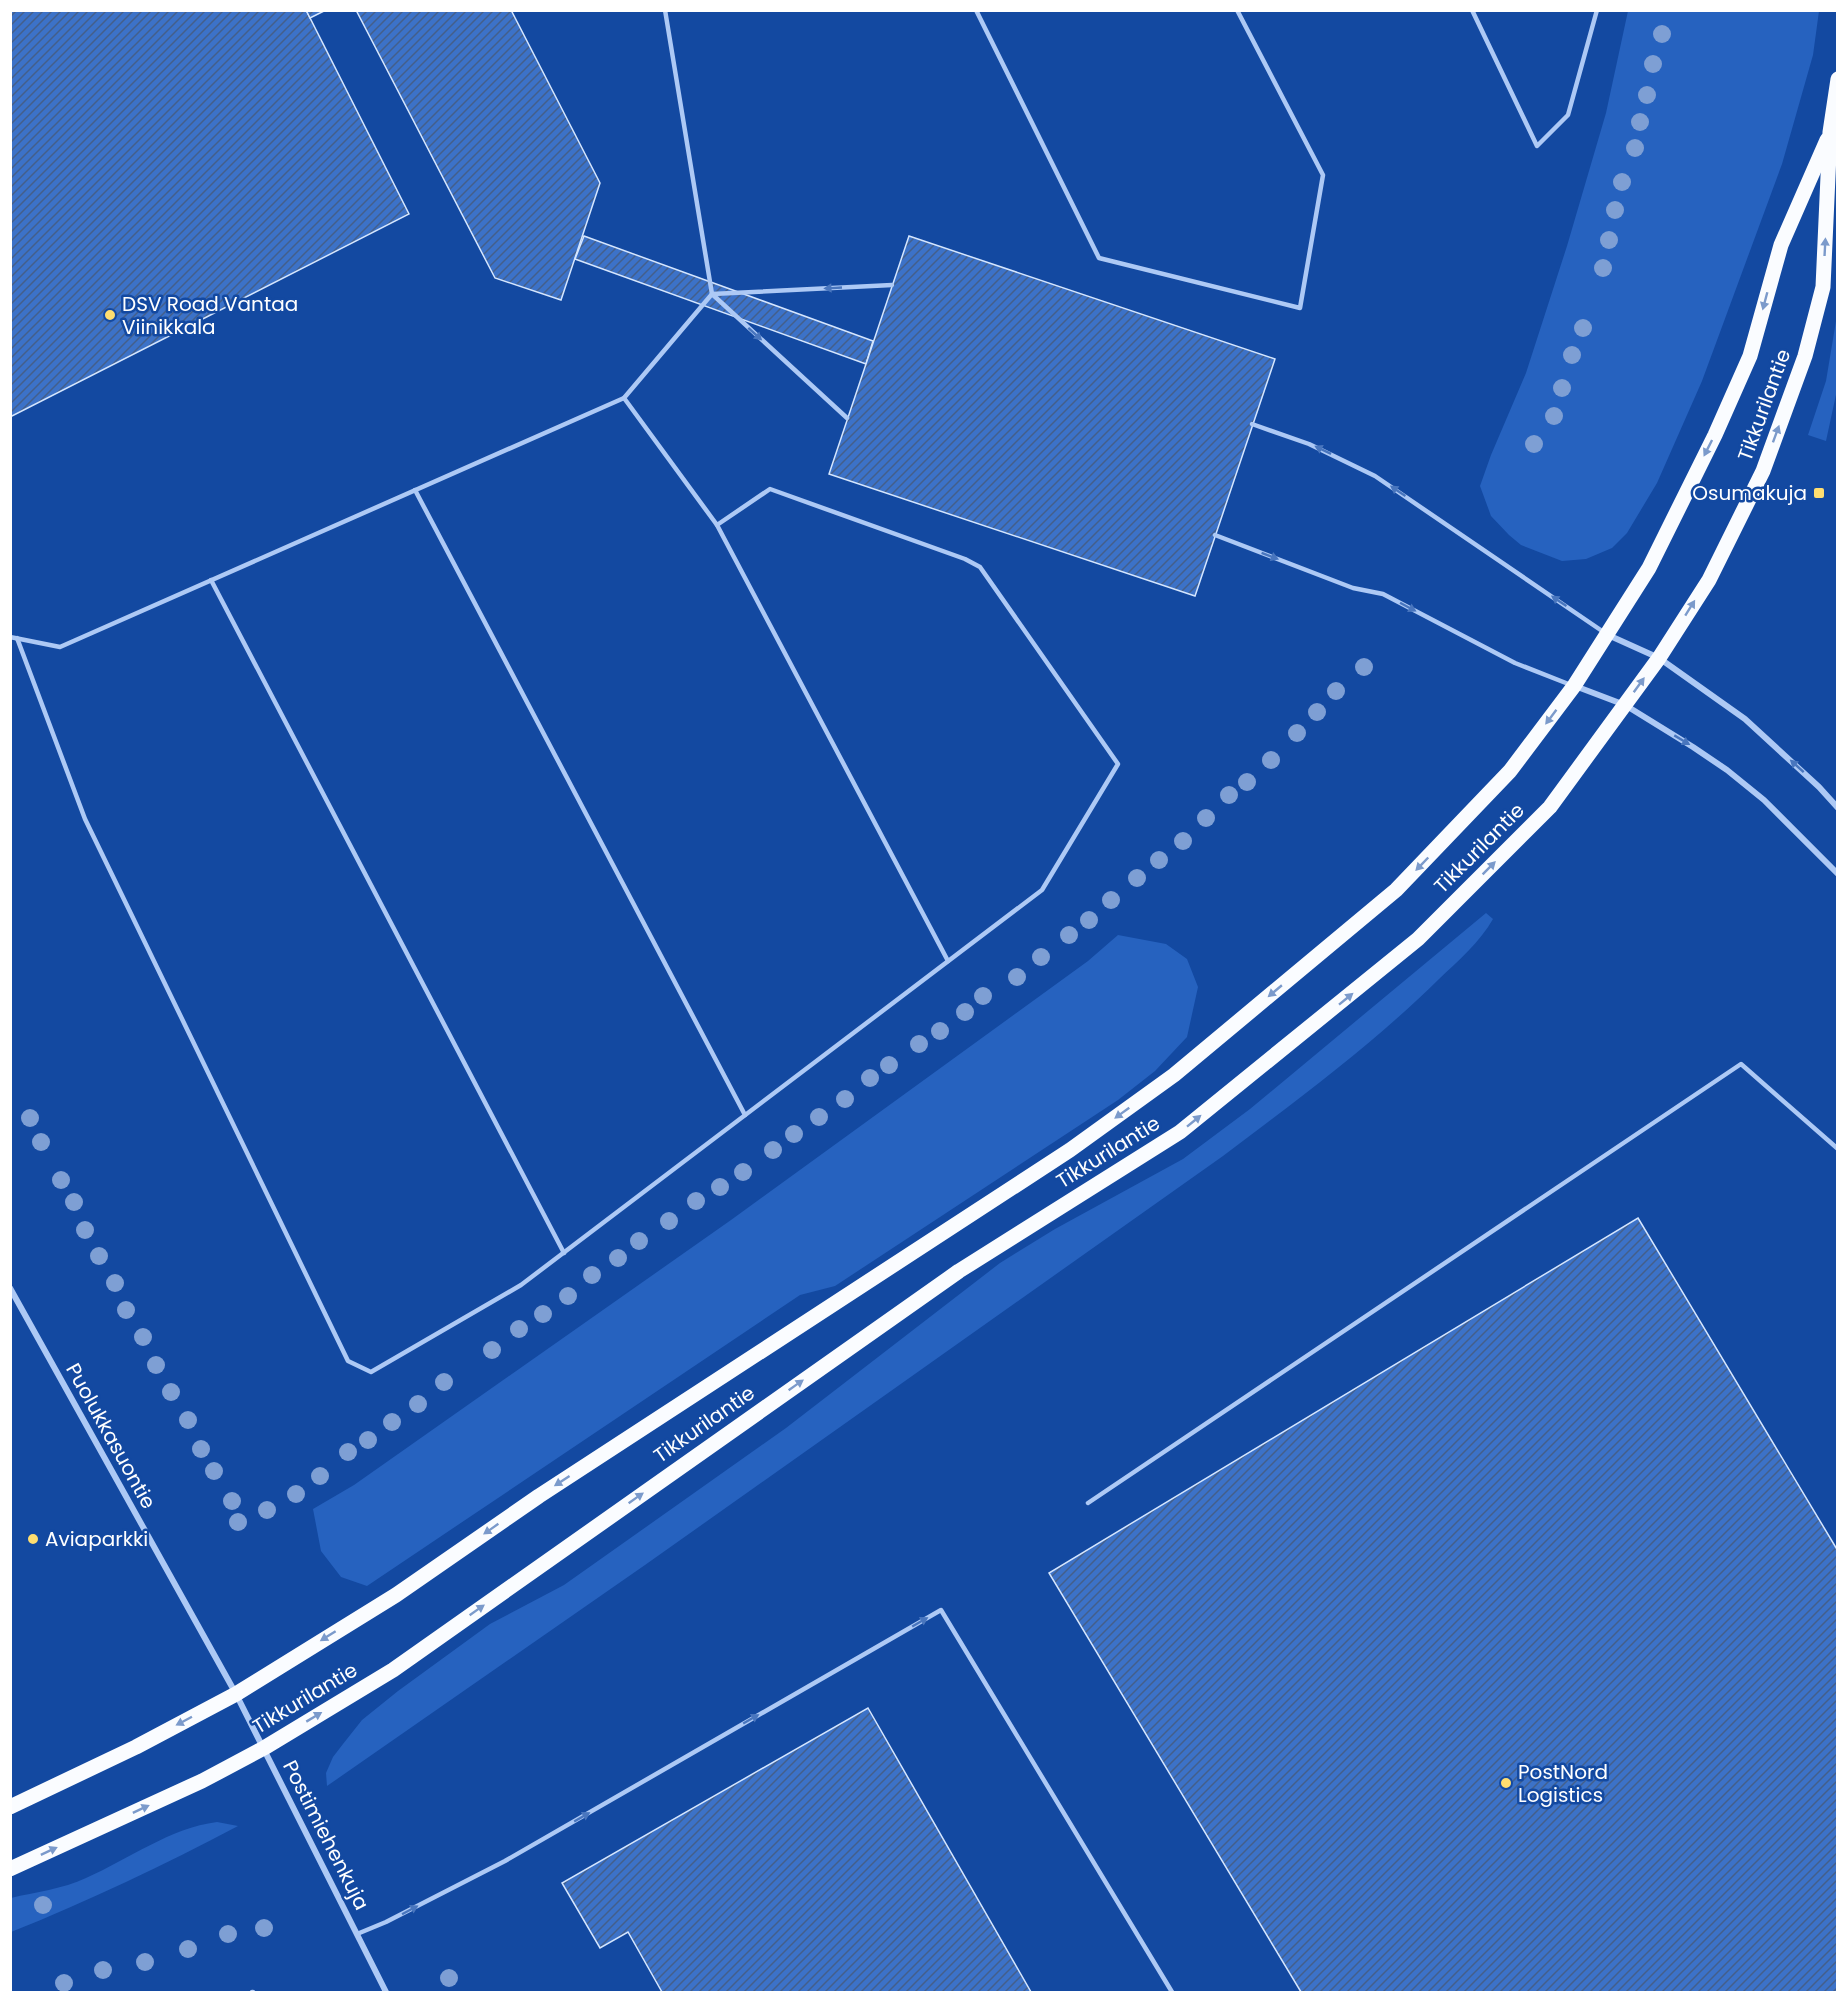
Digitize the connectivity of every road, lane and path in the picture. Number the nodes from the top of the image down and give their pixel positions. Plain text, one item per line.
1 (665, 10) edge
2 (976, 10) edge
3 (1238, 10) edge
4 (1472, 10) edge
5 (1597, 10) edge
6 (1838, 78) edge
7 (1830, 132) junction
8 (892, 285) dead end
9 (712, 294) junction
10 (624, 398) junction
11 (847, 418) dead end
12 (1252, 424) dead end
13 (415, 490) junction
14 (717, 525) junction
15 (1215, 535) dead end
16 (210, 580) junction
17 (1607, 635) junction
18 (10, 637) edge
19 (17, 638) junction
20 (1659, 658) junction
21 (1574, 686) junction
22 (1625, 705) junction
23 (1838, 808) edge
24 (1838, 874) edge
25 (948, 961) junction
26 (745, 1115) junction
27 (1838, 1149) edge
28 (564, 1253) junction
29 (10, 1288) edge
30 (1088, 1503) dead end
31 (236, 1694) junction
32 (264, 1748) junction
33 (10, 1808) edge
34 (10, 1869) edge
35 (357, 1934) junction
36 (386, 1992) edge
37 (1172, 1992) edge

1 - 9 lane
2 - 3 lane
4 - 5 lane
6 - 7 main road, Tikkurilantie
7 -> 17 main road, Tikkurilantie
20 -> 7 main road, Tikkurilantie
8 -> 9 lane
9 - 10 lane
9 -> 11 lane
10 - 13 lane
10 - 14 lane
17 -> 12 lane
13 - 16 lane
13 - 26 lane
14 - 25 lane
14 - 25 lane
15 -> 21 lane
16 - 19 lane
16 - 28 lane
17 - 20 street
17 - 21 main road, Tikkurilantie
18 - 19 lane
19 - 28 lane
22 -> 20 main road, Tikkurilantie
23 -> 20 street
21 - 22 street
21 -> 31 main road, Tikkurilantie
22 -> 24 street
32 -> 22 main road, Tikkurilantie
25 - 26 lane
26 - 28 lane
27 - 30 lane
29 - 31 street, Puolukkasuontie
31 - 32 street, Postimiehenkuja
31 -> 33 main road, Tikkurilantie
34 -> 32 main road, Tikkurilantie
32 - 35 street, Postimiehenkuja
35 - 36 street, Postimiehenkuja
35 -> 37 lane

